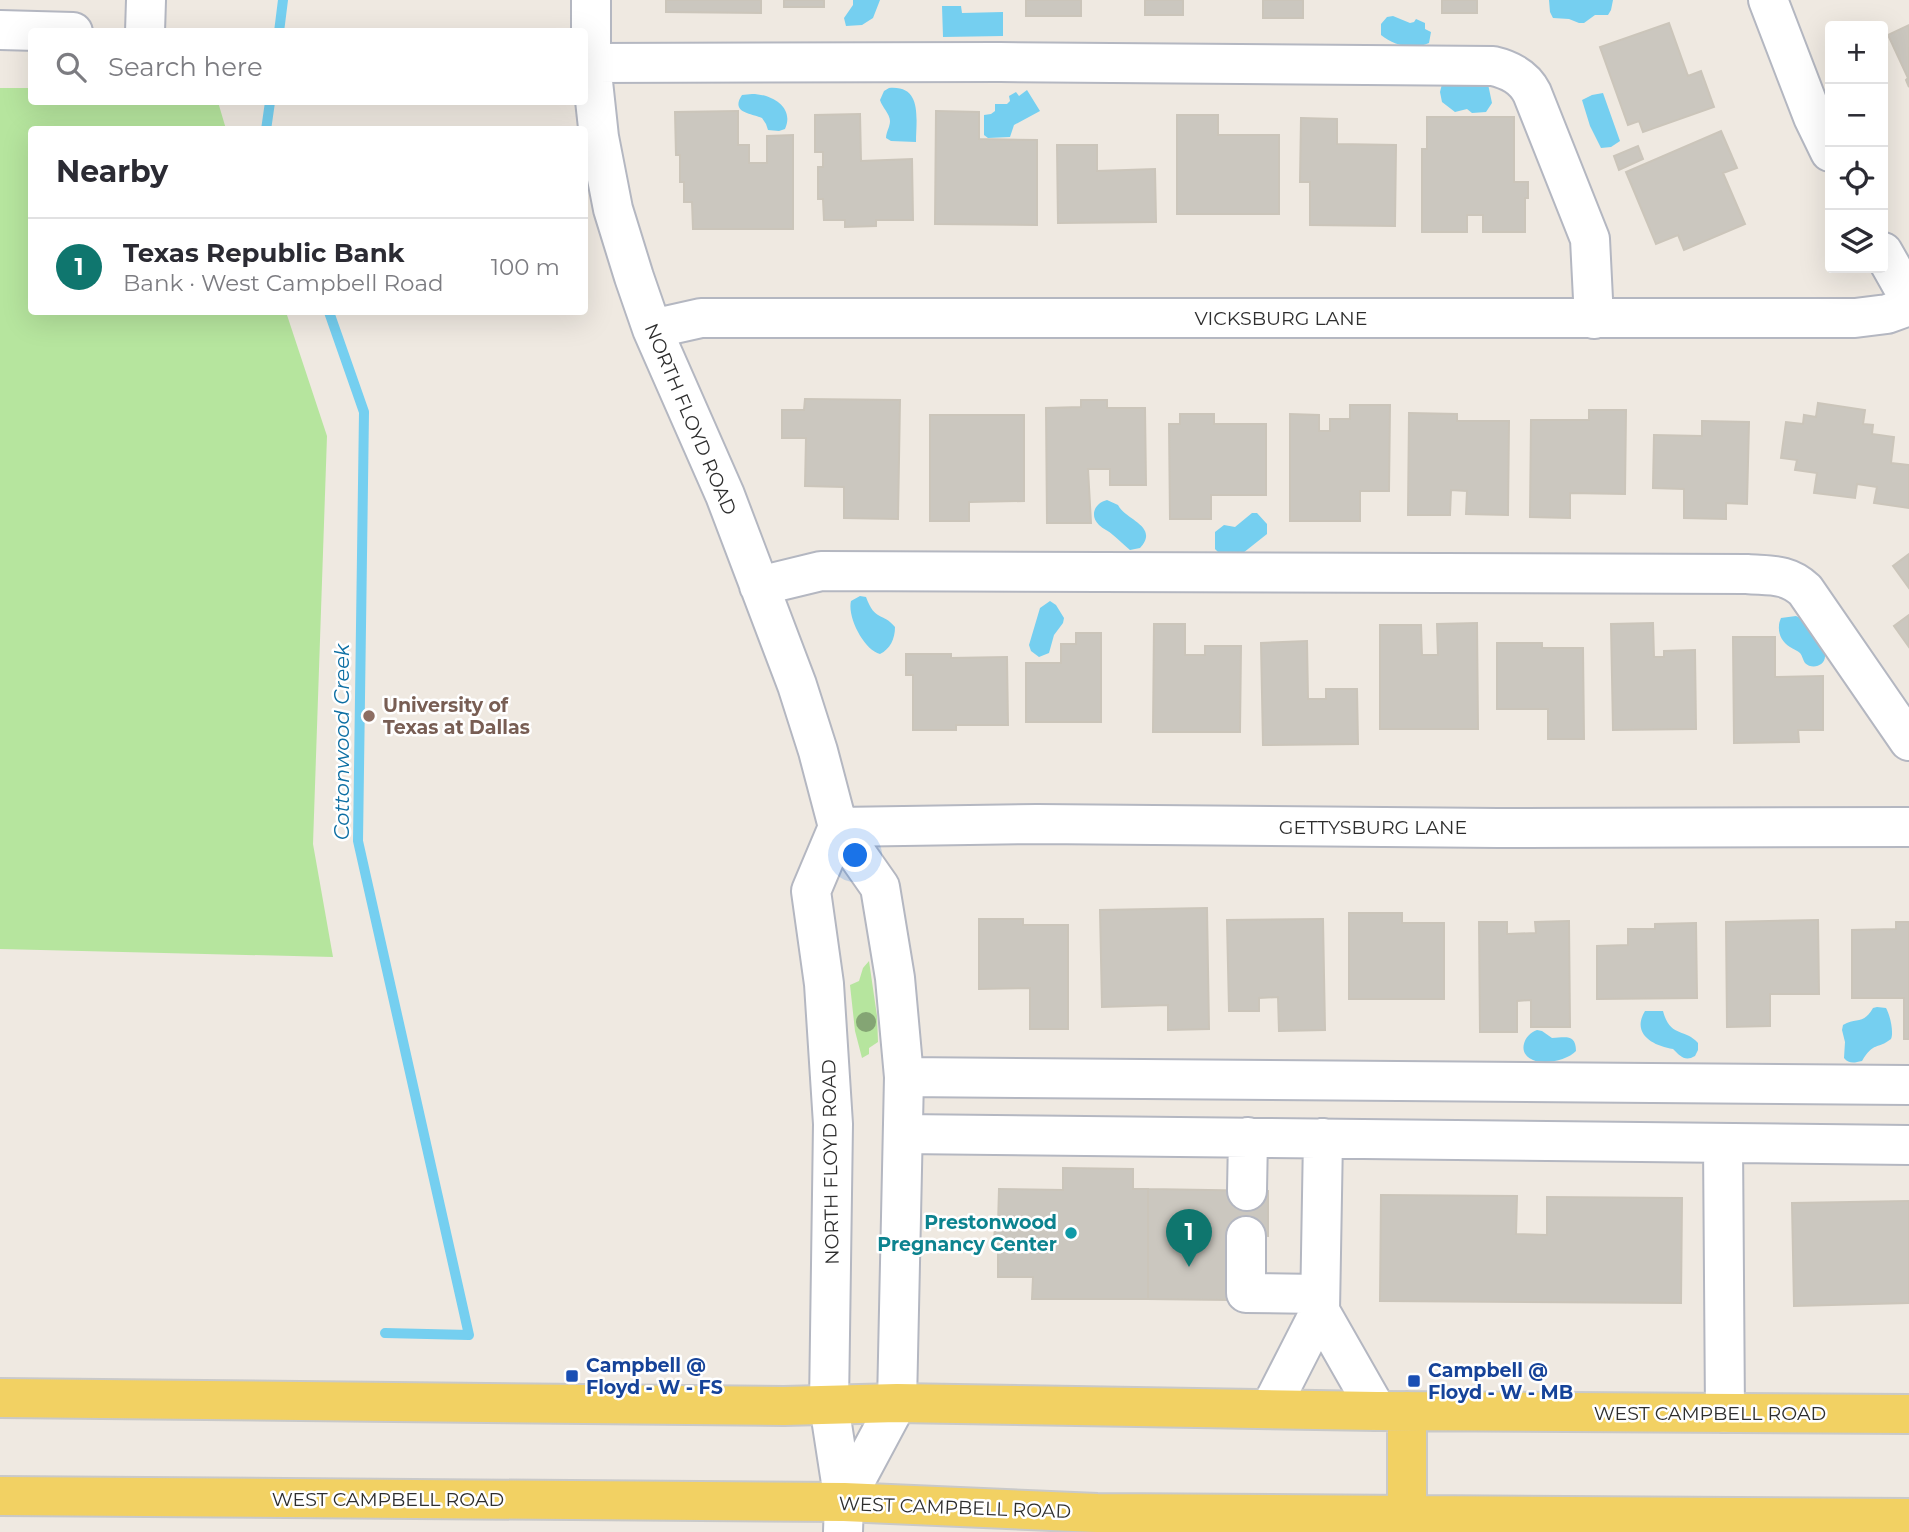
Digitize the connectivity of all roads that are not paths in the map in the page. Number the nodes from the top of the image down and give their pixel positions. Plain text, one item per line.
1 (146, 0) edge
2 (591, 0) edge
3 (1768, 0) edge
4 (145, 28) edge
5 (0, 30) edge
6 (28, 31) edge
7 (591, 63) junction
8 (1828, 147) edge
9 (1888, 262) edge
10 (1909, 298) edge
11 (1909, 306) edge
12 (1594, 319) junction
13 (652, 329) junction
14 (759, 586) junction
15 (1909, 741) edge
16 (838, 827) junction
17 (1909, 827) edge
18 (904, 1077) junction
19 (1909, 1085) edge
20 (903, 1134) junction
21 (1248, 1137) junction
22 (1323, 1139) junction
23 (1723, 1143) junction
24 (1909, 1145) edge
25 (1247, 1191) dead end
26 (1246, 1236) dead end
27 (1320, 1302) junction
28 (0, 1398) edge
29 (897, 1404) junction
30 (829, 1405) junction
31 (1270, 1409) junction
32 (1392, 1411) junction
33 (1725, 1413) junction
34 (1909, 1414) edge
35 (0, 1496) edge
36 (844, 1517) edge
37 (1909, 1518) edge
38 (1097, 1522) edge
39 (1179, 1523) edge
40 (1407, 1523) edge

1 - 4 street
2 - 7 street, NORTH FLOYD ROAD
3 - 8 street
5 - 6 street
7 - 12 street
7 - 13 street, NORTH FLOYD ROAD
9 - 10 street
11 - 12 street, VICKSBURG LANE
12 - 13 street, VICKSBURG LANE
13 - 14 street, NORTH FLOYD ROAD
14 - 15 street
14 - 16 street, NORTH FLOYD ROAD
16 - 17 street, GETTYSBURG LANE
16 - 18 street, NORTH FLOYD ROAD
16 - 30 street, NORTH FLOYD ROAD
18 - 19 street
18 - 20 street, NORTH FLOYD ROAD
20 - 21 street
20 - 29 street, NORTH FLOYD ROAD
21 - 22 street
21 - 25 street
22 - 23 street
22 - 27 street
23 - 24 street
23 - 33 street
26 - 27 street
27 - 31 street
27 - 32 street
28 - 30 main road, WEST CAMPBELL ROAD
29 - 30 main road, WEST CAMPBELL ROAD
29 - 31 main road, WEST CAMPBELL ROAD
29 - 36 street, NORTH FLOYD ROAD
30 - 36 street, NORTH FLOYD ROAD
31 - 32 main road, WEST CAMPBELL ROAD
32 - 33 main road, WEST CAMPBELL ROAD
32 - 40 main road
33 - 34 main road, WEST CAMPBELL ROAD
35 - 36 main road, WEST CAMPBELL ROAD
36 - 38 main road, WEST CAMPBELL ROAD
37 - 40 main road, WEST CAMPBELL ROAD
38 - 39 main road, WEST CAMPBELL ROAD
39 - 40 main road, WEST CAMPBELL ROAD

